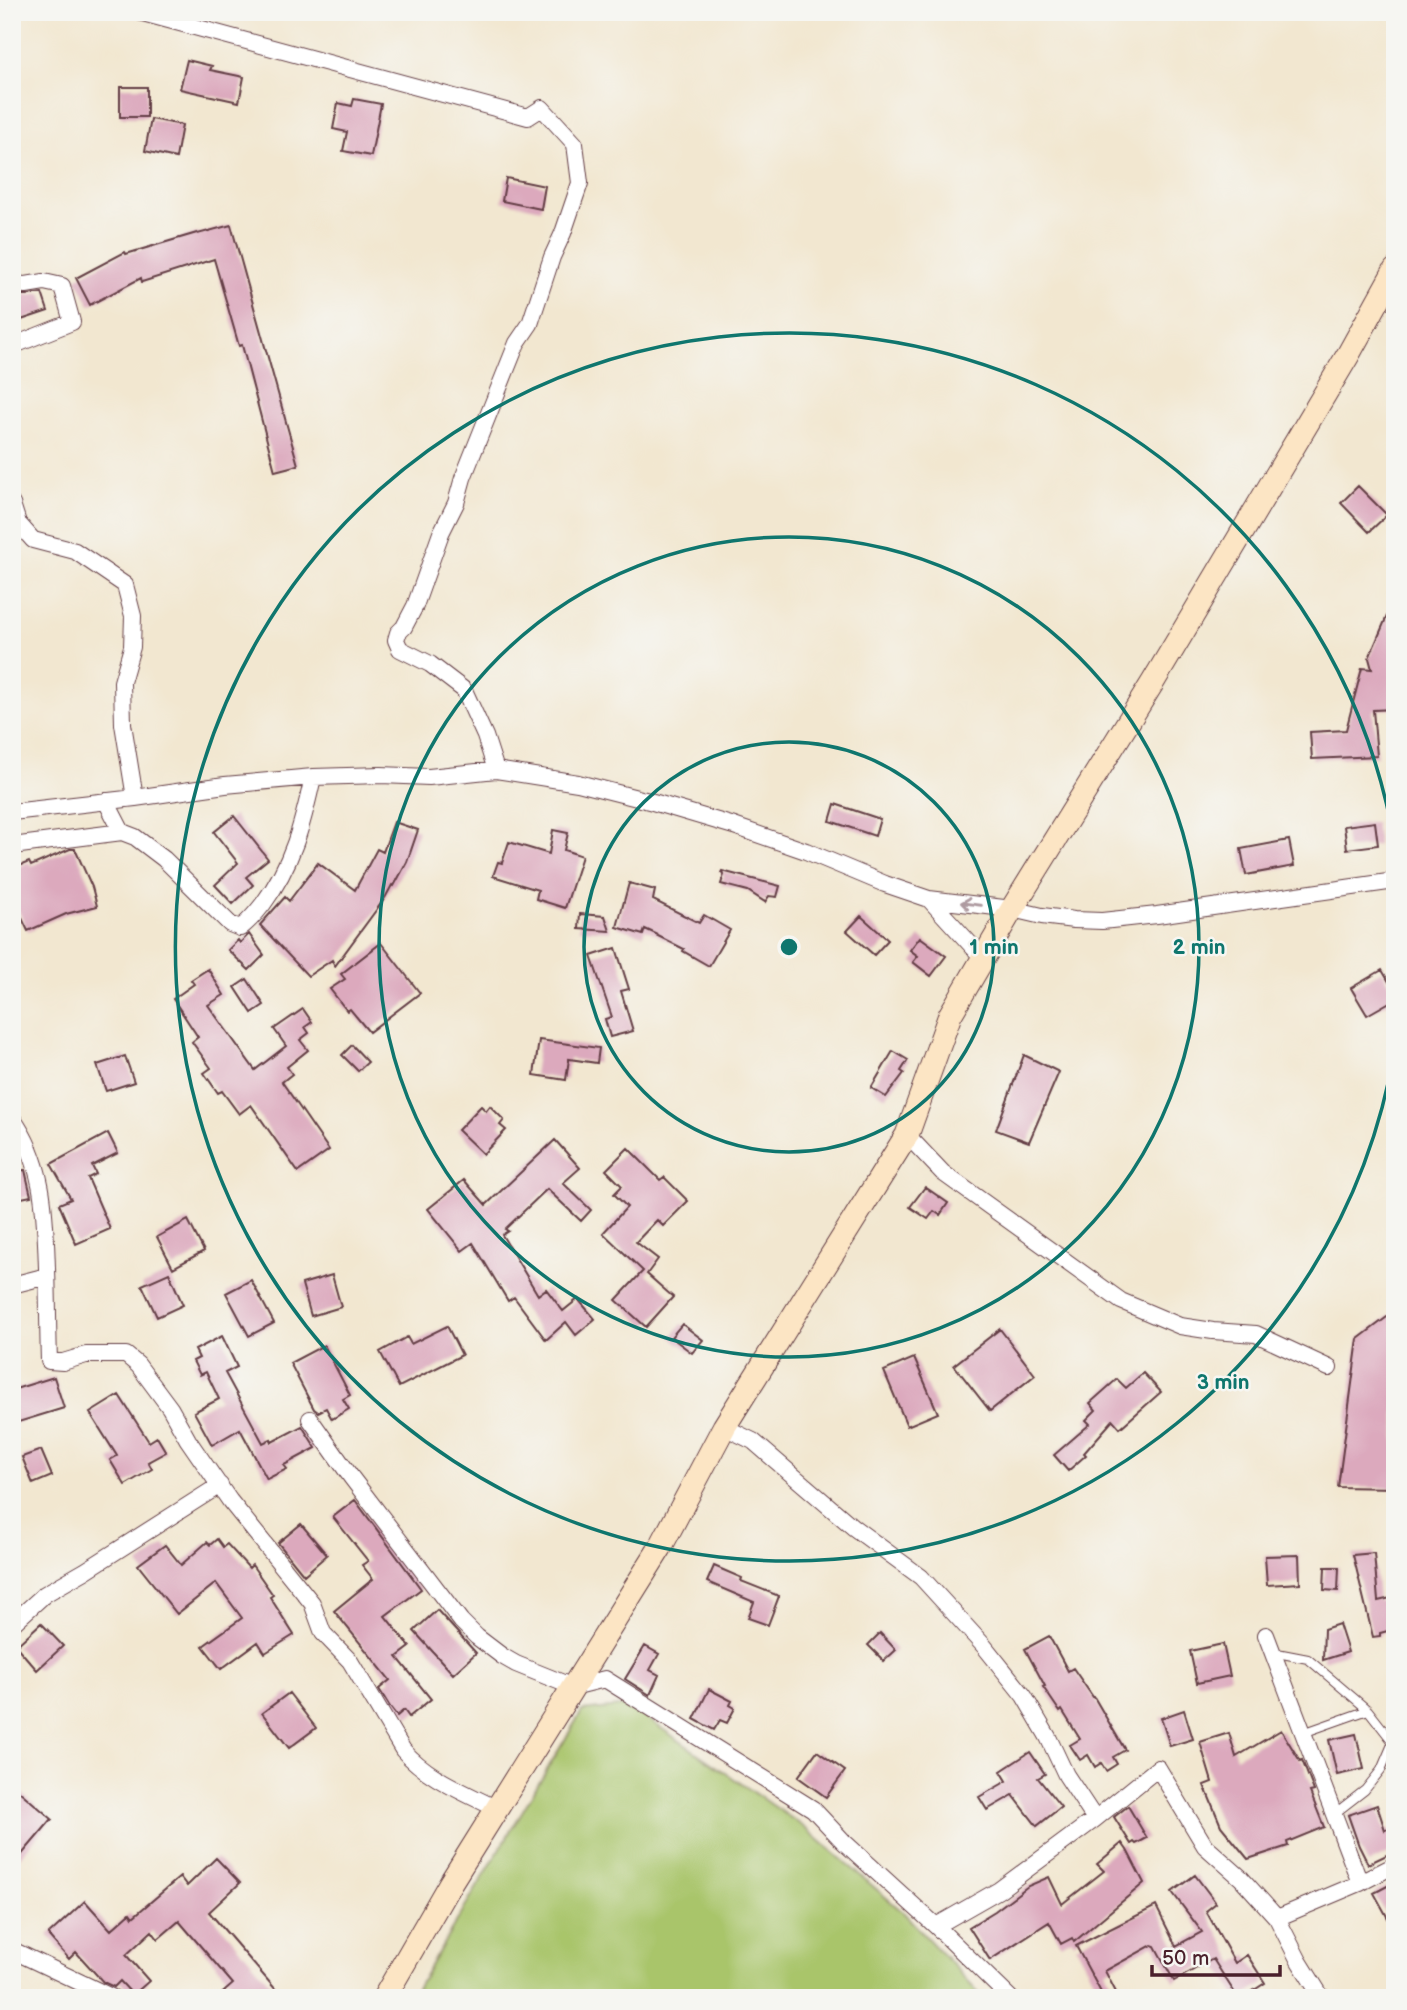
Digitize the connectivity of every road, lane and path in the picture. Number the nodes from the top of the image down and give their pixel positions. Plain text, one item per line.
1 (139, 12) edge
2 (1395, 270) edge
3 (12, 284) edge
4 (12, 346) edge
5 (12, 504) edge
6 (496, 770) junction
7 (313, 777) junction
8 (135, 798) junction
9 (106, 801) junction
10 (12, 812) edge
11 (122, 832) junction
12 (12, 846) edge
13 (1395, 881) edge
14 (929, 899) junction
15 (1012, 909) junction
16 (983, 958) junction
17 (12, 1118) edge
18 (906, 1135) junction
19 (47, 1276) junction
20 (12, 1285) edge
21 (1329, 1368) dead end
22 (310, 1419) dead end
23 (724, 1427) junction
24 (220, 1485) junction
25 (12, 1624) edge
26 (1266, 1635) dead end
27 (1272, 1652) junction
28 (573, 1687) junction
29 (1368, 1710) junction
30 (1303, 1733) junction
31 (497, 1809) junction
32 (1334, 1814) junction
33 (1095, 1819) junction
34 (1395, 1865) edge
35 (1360, 1883) junction
36 (1277, 1918) junction
37 (936, 1926) junction
38 (12, 1951) edge
39 (113, 1998) edge
40 (384, 1998) edge
41 (1010, 1998) edge
42 (1322, 1998) edge

1 - 6 street
2 - 15 main road
3 - 4 street
5 - 8 street
6 - 7 street
6 - 14 street
7 - 8 street
7 - 11 street
8 - 9 street
9 - 10 street
9 - 11 street
11 - 12 street
13 - 15 street
15 -> 14 street
14 - 16 street
15 - 16 main road
16 - 18 main road
17 - 19 street
18 - 21 street
18 - 23 main road
19 - 20 street
19 - 24 street
22 - 28 street
23 - 28 main road
23 - 33 street
24 - 25 street
24 - 31 street
26 - 27 street
27 - 29 lane
27 - 30 street
28 - 31 main road
28 - 37 street
29 - 30 lane
29 - 32 lane
30 - 32 street
31 - 40 main road
32 - 35 street
33 - 36 street
33 - 37 street
34 - 35 street
35 - 36 street
36 - 42 street
37 - 41 street
38 - 39 street

